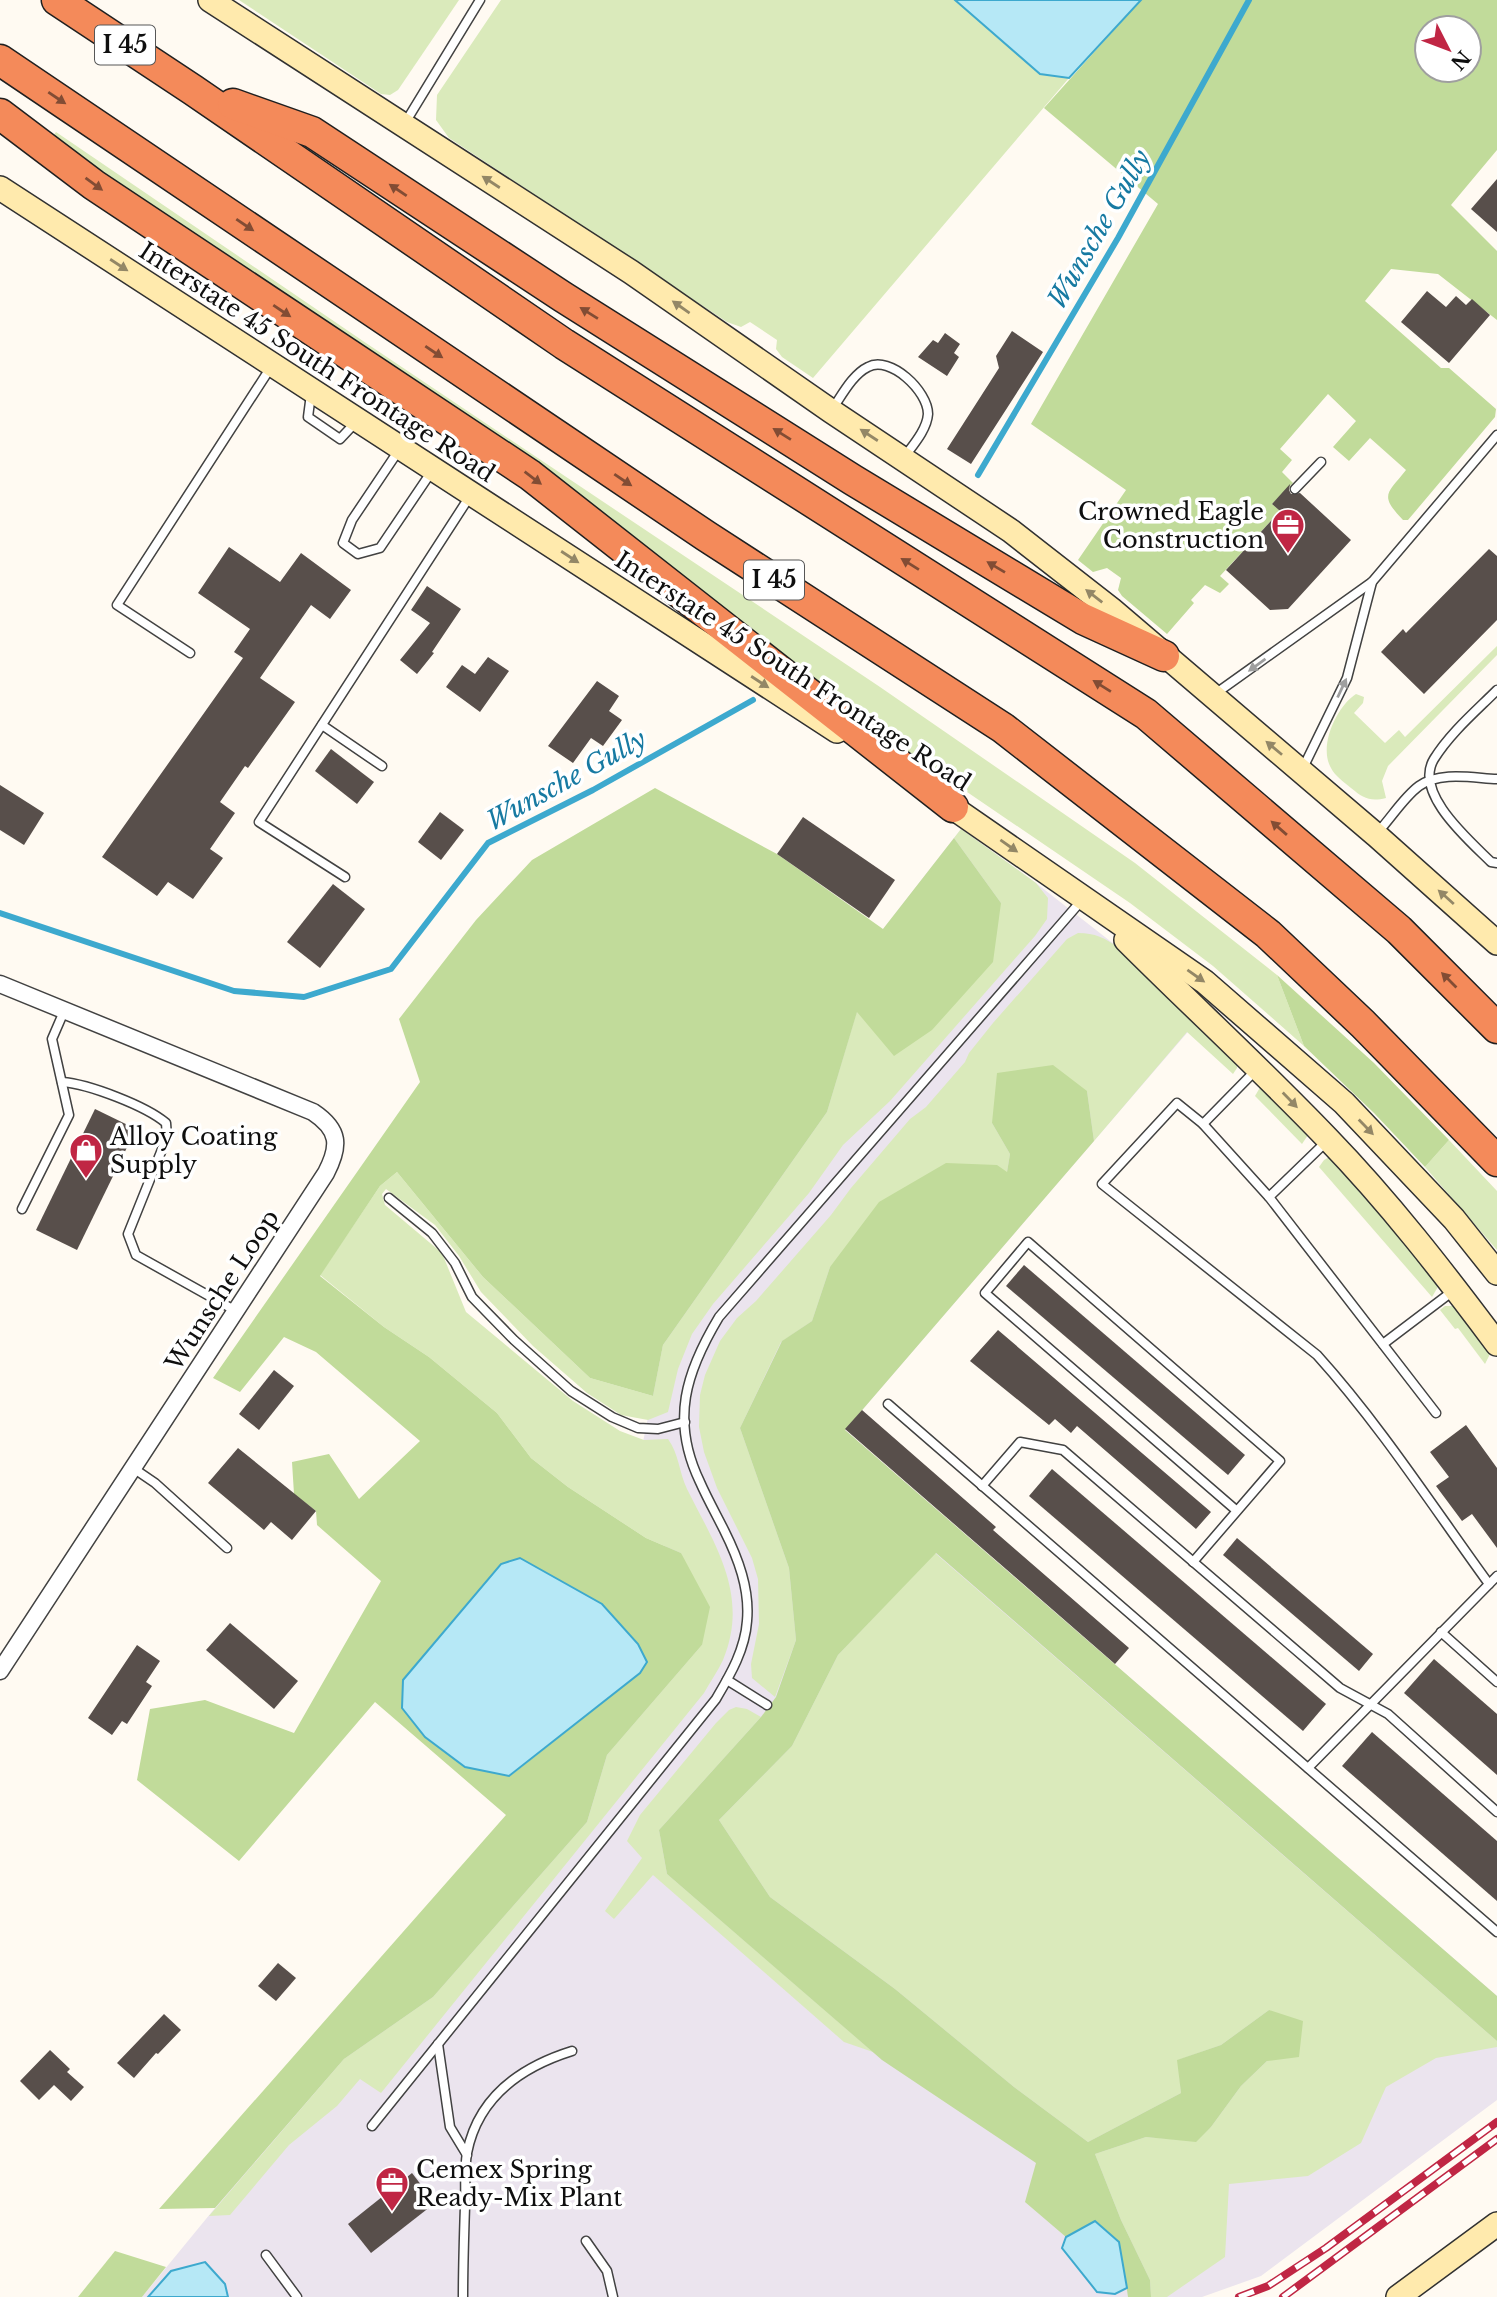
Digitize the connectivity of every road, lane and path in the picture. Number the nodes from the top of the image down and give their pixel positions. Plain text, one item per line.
1 (57, 0) edge
2 (210, 0) edge
3 (480, 0) edge
4 (0, 60) edge
5 (193, 90) junction
6 (0, 114) edge
7 (403, 126) junction
8 (0, 188) edge
9 (273, 365) junction
10 (831, 411) junction
11 (1497, 435) edge
12 (401, 447) junction
13 (903, 458) junction
14 (1321, 462) dead end
15 (433, 469) junction
16 (1295, 489) dead end
17 (472, 494) junction
18 (1372, 582) junction
19 (190, 653) dead end
20 (1164, 656) junction
21 (1497, 690) edge
22 (1212, 696) junction
23 (322, 725) junction
24 (382, 766) dead end
25 (1301, 771) junction
26 (1497, 779) edge
27 (1430, 780) junction
28 (953, 807) junction
29 (1376, 835) junction
30 (1497, 863) edge
31 (345, 877) dead end
32 (1084, 898) junction
33 (1497, 943) edge
34 (0, 984) edge
35 (65, 1009) junction
36 (1497, 1028) edge
37 (1259, 1068) junction
38 (62, 1082) junction
39 (1203, 1124) junction
40 (1329, 1139) junction
41 (1497, 1161) edge
42 (1269, 1197) junction
43 (389, 1199) dead end
44 (22, 1209) dead end
45 (1497, 1273) edge
46 (1456, 1289) junction
47 (236, 1311) junction
48 (1497, 1343) edge
49 (1383, 1344) junction
50 (888, 1404) dead end
51 (1436, 1413) dead end
52 (685, 1422) junction
53 (133, 1468) junction
54 (982, 1486) junction
55 (1237, 1511) junction
56 (227, 1548) dead end
57 (1193, 1562) junction
58 (1497, 1576) edge
59 (1489, 1584) junction
60 (1441, 1632) junction
61 (0, 1671) edge
62 (727, 1680) junction
63 (1497, 1682) edge
64 (767, 1705) dead end
65 (1370, 1705) junction
66 (1308, 1768) junction
67 (1497, 1812) edge
68 (1497, 1932) edge
69 (438, 2044) junction
70 (572, 2051) dead end
71 (372, 2126) dead end
72 (467, 2155) junction
73 (1497, 2224) edge
74 (586, 2241) dead end
75 (266, 2255) dead end
76 (297, 2297) edge
77 (463, 2297) edge
78 (613, 2297) edge
79 (1398, 2297) edge

1 - 5 highway, I 45
2 - 7 main road
3 - 7 lane
4 -> 41 highway, I 45
20 -> 5 highway
36 -> 5 highway, I 45
6 -> 28 highway
10 -> 7 main road
8 -> 9 main road, Interstate 45 South Frontage Road
9 - 12 main road, Interstate 45 South Frontage Road
9 - 19 lane
13 -> 10 main road
10 - 13 lane
11 - 18 lane
12 - 15 main road, Interstate 45 South Frontage Road
12 - 15 lane
20 -> 13 main road
14 - 16 lane
15 - 17 main road, Interstate 45 South Frontage Road
17 - 23 lane
17 -> 28 main road, Interstate 45 South Frontage Road
18 -> 22 lane
25 -> 18 lane
20 - 22 main road
21 - 27 lane
25 -> 22 main road
23 - 24 lane
23 - 31 lane
25 - 29 main road
26 - 27 lane
27 - 29 lane
27 - 30 lane
28 -> 32 main road, Interstate 45 South Frontage Road
33 -> 29 main road
32 - 37 main road
32 -> 45 main road, Interstate 45 South Frontage Road
32 - 52 lane
34 - 35 street, Wunsche Loop
35 - 38 lane
35 - 47 street, Wunsche Loop
37 - 39 lane
37 -> 40 main road
38 - 44 lane
38 - 47 lane
39 - 42 lane
39 - 59 lane
40 - 42 lane
40 - 46 main road
42 - 49 lane
43 - 52 lane
46 - 48 main road
46 - 49 lane
47 - 53 street, Wunsche Loop
49 - 51 lane
50 - 54 lane
52 - 62 lane
53 - 56 lane
53 - 61 street, Wunsche Loop
54 - 57 lane
54 - 66 lane
55 - 55 lane
55 - 57 lane
57 - 65 lane
58 - 59 lane
59 - 60 lane
60 - 63 lane
60 - 65 lane
62 - 64 lane
62 - 69 lane
65 - 66 lane
65 - 67 lane
66 - 68 lane
69 - 71 lane
69 - 72 lane
70 - 72 lane
72 - 77 lane
73 - 79 main road
74 - 78 lane
75 - 76 lane

